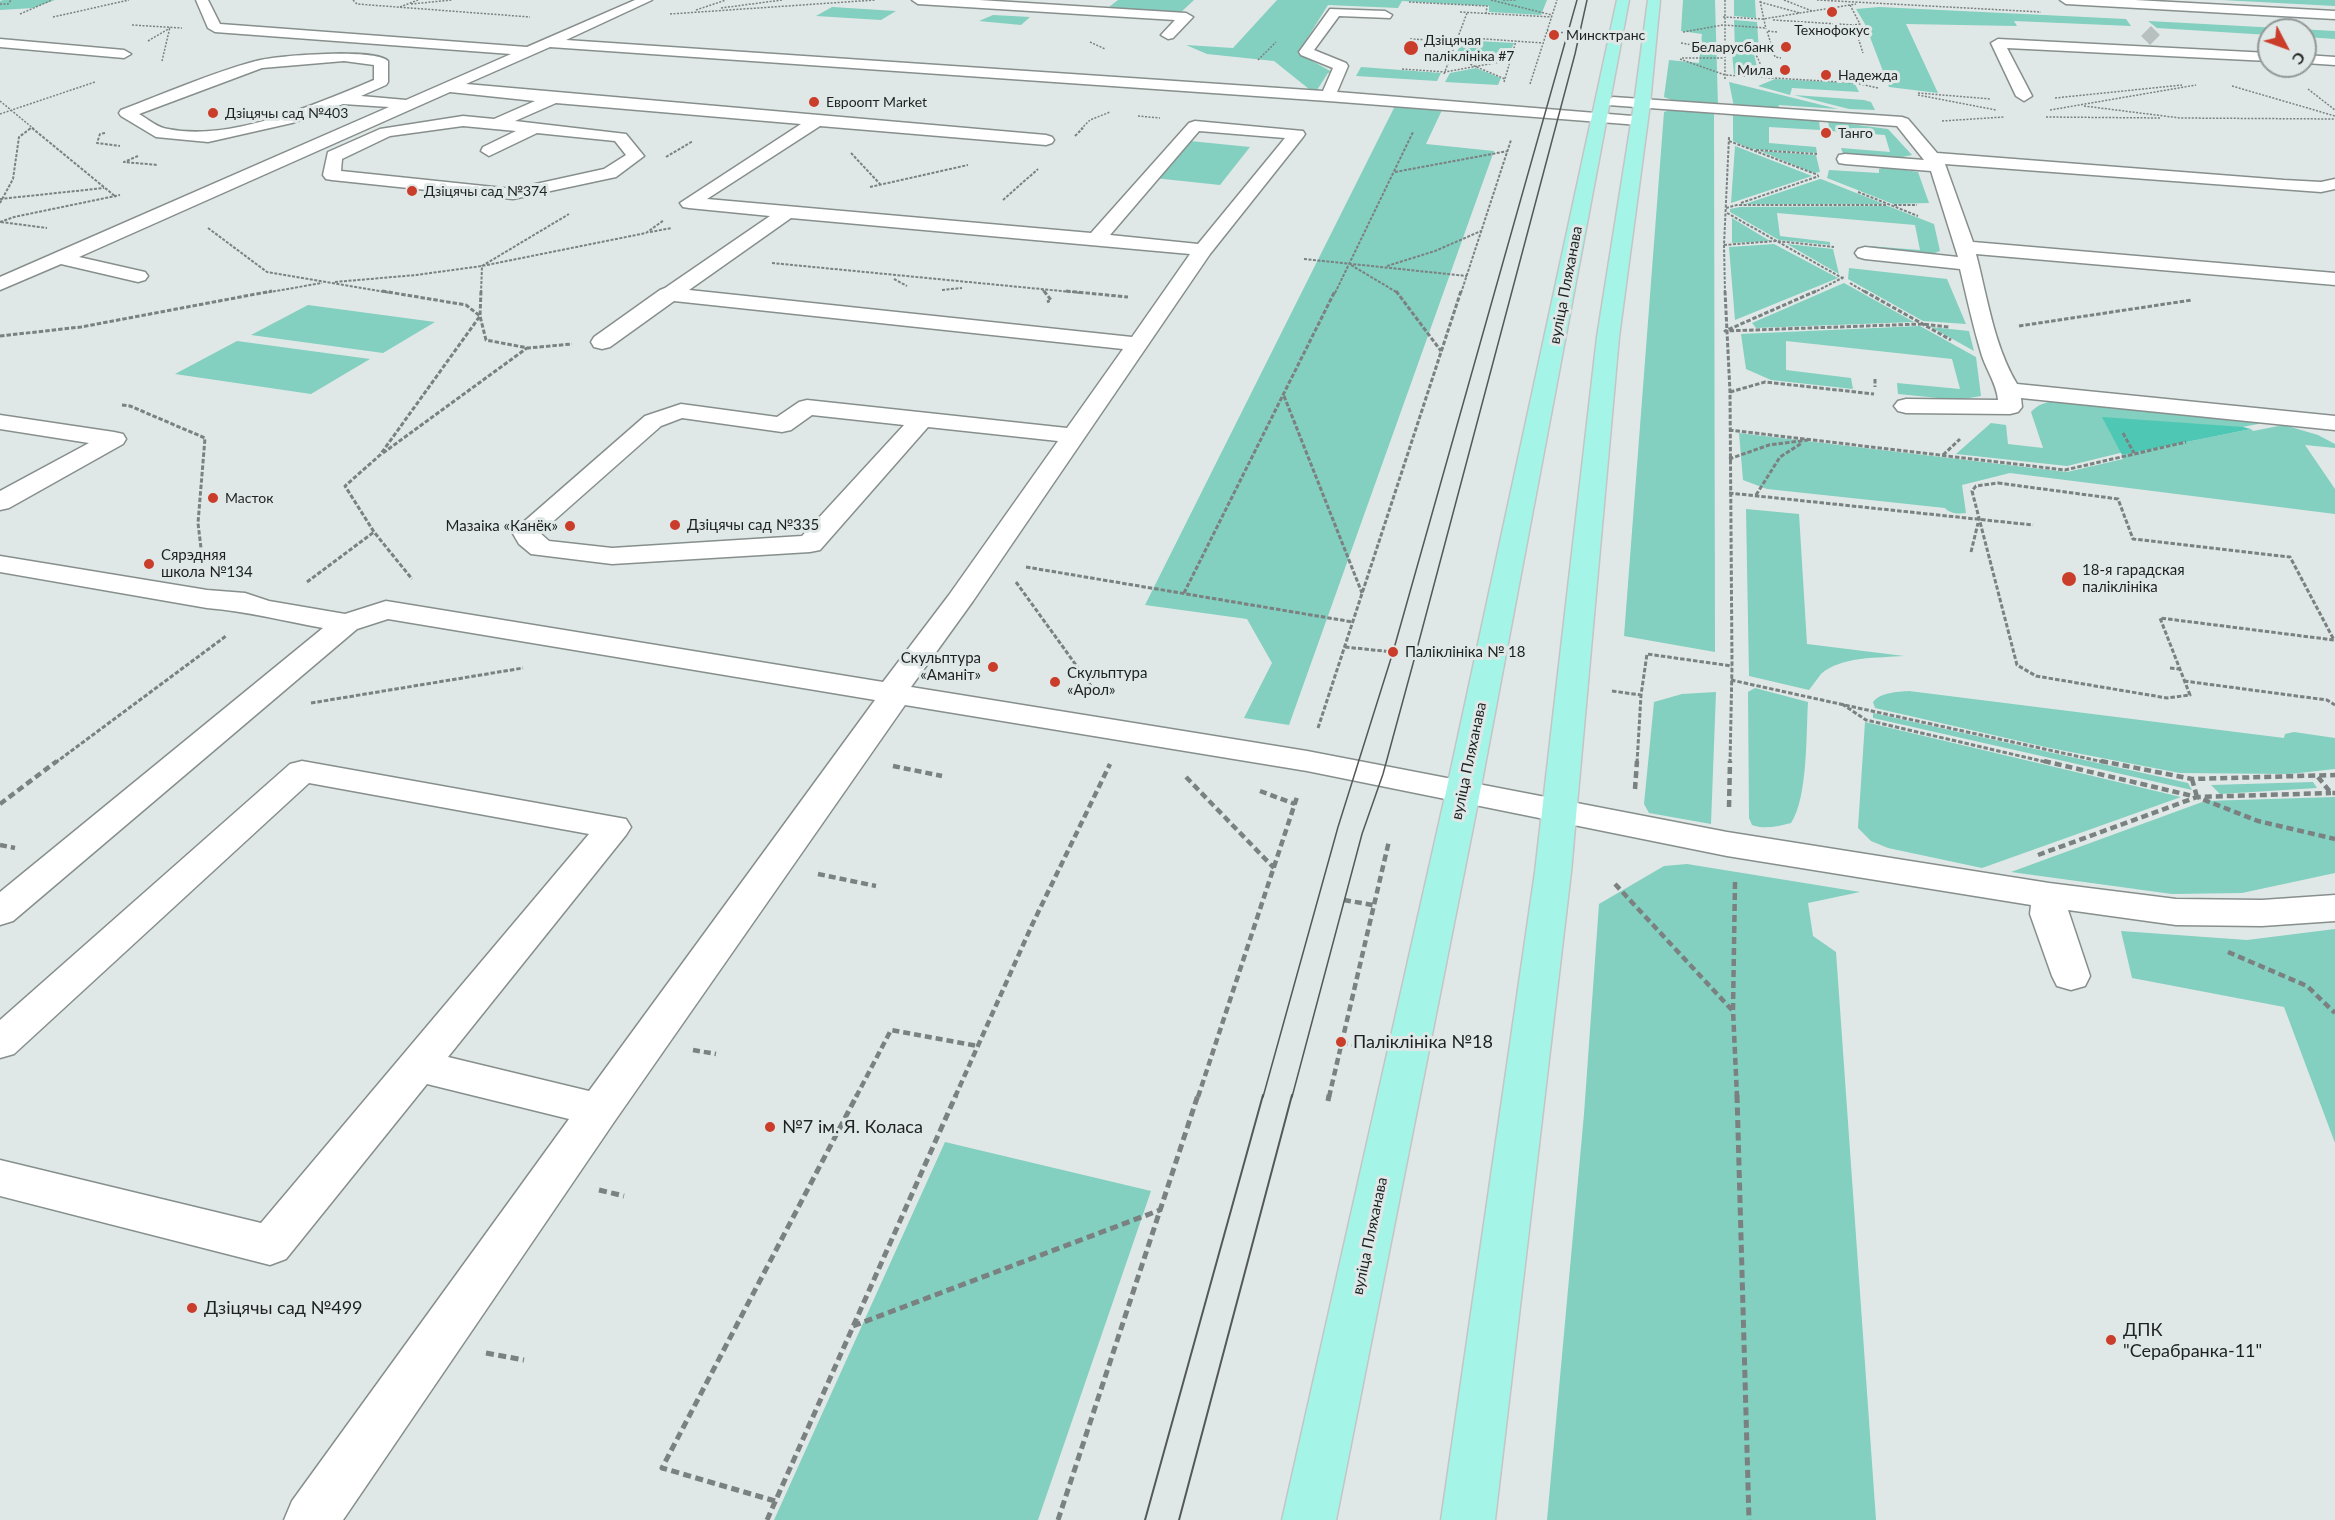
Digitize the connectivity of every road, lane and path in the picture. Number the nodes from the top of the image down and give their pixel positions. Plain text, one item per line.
1 (11, 0) edge
2 (52, 0) edge
3 (129, 0) edge
4 (201, 0) edge
5 (418, 0) edge
6 (452, 0) edge
7 (646, 0) edge
8 (726, 0) edge
9 (783, 0) edge
10 (876, 0) edge
11 (918, 0) edge
12 (1113, 0) edge
13 (1491, 0) edge
14 (1503, 0) edge
15 (1517, 0) edge
16 (1557, 0) edge
17 (1623, 0) edge
18 (1654, 0) edge
19 (1725, 0) edge
20 (1784, 0) edge
21 (2066, 0) edge
22 (945, 1) edge
23 (1760, 1) edge
24 (1865, 3) dead end
25 (2118, 3) junction
26 (0, 4) edge
27 (1199, 4) dead end
28 (405, 5) junction
29 (1850, 5) junction
30 (399, 8) dead end
31 (1812, 11) junction
32 (688, 12) junction
33 (1099, 12) junction
34 (1460, 12) dead end
35 (1467, 13) junction
36 (1801, 13) junction
37 (17, 15) dead end
38 (667, 15) dead end
39 (1385, 15) dead end
40 (2335, 15) edge
41 (1552, 16) junction
42 (1186, 17) junction
43 (1723, 17) junction
44 (2132, 17) tunnel mouth
45 (49, 18) dead end
46 (1763, 19) junction
47 (1854, 25) junction
48 (1723, 26) junction
49 (170, 27) dead end
50 (1765, 27) junction
51 (1767, 31) junction
52 (1547, 32) junction
53 (1777, 32) dead end
54 (1567, 33) dead end
55 (1678, 33) dead end
56 (1168, 35) dead end
57 (1414, 36) dead end
58 (2155, 40) tunnel mouth
59 (1457, 41) junction
60 (1516, 41) junction
61 (0, 43) edge
62 (1543, 43) junction
63 (1677, 43) dead end
64 (547, 44) junction
65 (530, 51) junction
66 (1726, 51) junction
67 (2171, 52) junction
68 (1754, 53) junction
69 (1863, 53) dead end
70 (124, 54) dead end
71 (1773, 54) junction
72 (1450, 56) junction
73 (2257, 56) edge
74 (1678, 58) dead end
75 (1724, 58) junction
76 (1781, 58) dead end
77 (1511, 60) junction
78 (2317, 60) edge
79 (162, 61) dead end
80 (2335, 61) edge
81 (1476, 66) junction
82 (1445, 72) junction
83 (1770, 77) dead end
84 (1505, 79) junction
85 (2215, 81) junction
86 (97, 82) dead end
87 (1440, 82) dead end
88 (447, 87) junction
89 (1503, 87) dead end
90 (2307, 89) dead end
91 (1328, 96) junction
92 (2024, 96) dead end
93 (554, 98) junction
94 (341, 99) junction
95 (0, 101) edge
96 (1425, 103) junction
97 (410, 104) junction
98 (2078, 106) junction
99 (10, 109) junction
100 (1602, 109) junction
101 (1521, 110) junction
102 (2335, 110) edge
103 (1728, 111) junction
104 (2043, 111) dead end
105 (1108, 112) dead end
106 (1641, 112) junction
107 (740, 113) junction
108 (0, 114) edge
109 (1119, 114) dead end
110 (1130, 115) dead end
111 (2013, 116) dead end
112 (2038, 117) dead end
113 (2335, 117) edge
114 (1164, 118) dead end
115 (2180, 118) junction
116 (1936, 120) dead end
117 (817, 121) junction
118 (496, 124) junction
119 (32, 127) junction
120 (535, 128) junction
121 (1046, 140) dead end
122 (1749, 149) dead end
123 (489, 151) dead end
124 (1508, 151) junction
125 (1820, 154) dead end
126 (663, 159) dead end
127 (1845, 159) dead end
128 (1935, 162) junction
129 (1395, 172) junction
130 (2335, 184) edge
131 (104, 188) junction
132 (888, 191) dead end
133 (125, 194) dead end
134 (114, 196) junction
135 (1, 200) edge
136 (689, 203) junction
137 (1922, 205) dead end
138 (179, 206) junction
139 (1726, 210) junction
140 (573, 212) dead end
141 (787, 212) junction
142 (148, 219) junction
143 (0, 222) edge
144 (42, 227) dead end
145 (1482, 231) junction
146 (1096, 239) junction
147 (1203, 250) junction
148 (1865, 253) dead end
149 (1967, 255) junction
150 (59, 258) junction
151 (720, 258) junction
152 (1304, 259) dead end
153 (1349, 264) junction
154 (482, 266) junction
155 (1384, 267) junction
156 (138, 276) dead end
157 (1467, 276) junction
158 (2335, 279) edge
159 (328, 282) junction
160 (1, 284) edge
161 (667, 294) junction
162 (1167, 300) junction
163 (480, 316) junction
164 (1583, 335) junction
165 (0, 336) edge
166 (1951, 340) dead end
167 (602, 342) joint
168 (1137, 344) junction
169 (528, 348) junction
170 (1442, 351) junction
171 (1875, 379) dead end
172 (2009, 390) junction
173 (1730, 392) junction
174 (1283, 396) junction
175 (1906, 406) dead end
176 (923, 418) junction
177 (0, 422) edge
178 (2335, 423) edge
179 (1729, 430) junction
180 (1075, 436) junction
181 (1814, 439) junction
182 (2190, 441) dead end
183 (380, 455) junction
184 (1728, 459) junction
185 (1729, 493) junction
186 (1756, 495) junction
187 (0, 502) edge
188 (1978, 522) junction
189 (2033, 525) dead end
190 (374, 532) junction
191 (1971, 552) dead end
192 (996, 562) junction
193 (0, 564) edge
194 (1184, 593) junction
195 (1362, 593) junction
196 (266, 610) junction
197 (430, 618) junction
198 (1353, 622) junction
199 (347, 623) junction
200 (1345, 647) junction
201 (1393, 652) dead end
202 (1732, 666) junction
203 (528, 667) dead end
204 (2170, 668) dead end
205 (2180, 669) junction
206 (1731, 680) junction
207 (2184, 681) junction
208 (892, 693) junction
209 (1100, 698) dead end
210 (1839, 702) junction
211 (307, 703) dead end
212 (2335, 705) edge
213 (1318, 729) dead end
214 (1114, 754) dead end
215 (884, 764) dead end
216 (1180, 771) dead end
217 (2335, 775) edge
218 (942, 776) dead end
219 (2318, 777) junction
220 (2192, 779) junction
221 (1302, 782) dead end
222 (1635, 790) dead end
223 (1463, 792) junction
224 (2333, 793) edge
225 (2197, 797) junction
226 (0, 804) edge
227 (1560, 811) junction
228 (2335, 839) edge
229 (1389, 841) dead end
230 (1727, 844) junction
231 (2032, 857) dead end
232 (1274, 868) junction
233 (808, 872) dead end
234 (1615, 884) dead end
235 (876, 886) dead end
236 (2049, 895) junction
237 (1344, 900) dead end
238 (1373, 905) junction
239 (2335, 908) edge
240 (0, 912) edge
241 (2224, 950) dead end
242 (2071, 976) dead end
243 (1733, 1010) junction
244 (2335, 1013) edge
245 (0, 1043) edge
246 (978, 1046) junction
247 (418, 1066) junction
248 (1328, 1101) dead end
249 (599, 1110) junction
250 (0, 1178) edge
251 (1161, 1210) junction
252 (853, 1326) junction
253 (480, 1352) dead end
254 (524, 1360) dead end
255 (775, 1502) junction
256 (311, 1520) edge
257 (766, 1520) edge
258 (1058, 1520) edge
259 (1309, 1520) edge
260 (1468, 1520) edge
261 (1749, 1520) edge

1 - 26 path
2 - 37 path
3 - 45 path
4 - 65 street
5 - 28 path
6 - 28 path
7 - 64 street
8 - 32 path
9 - 32 path
10 - 32 path
11 - 22 street
12 - 33 street
13 - 41 path
14 - 15 path
16 - 41 path
17 - 100 main road, вуліца Пляханава
18 - 106 main road, вуліца Пляханава
19 - 43 path
20 - 31 path
21 - 25 street
22 - 33 street
23 - 36 path
23 - 46 path
24 - 29 path
25 - 40 street
25 - 44 street
27 - 42 street
28 - 30 path
29 - 31 path
29 - 47 path
31 - 36 path
32 - 38 path
33 - 42 street
34 - 35 path
35 - 41 path
35 - 59 path
36 - 46 path
39 - 91 street
41 - 52 path
42 - 56 street
43 - 46 path
43 - 48 path
46 - 47 path
46 - 50 path
47 - 69 path
48 - 50 path
48 - 55 path
48 - 66 path
49 - 79 path
50 - 51 path
51 - 53 path
51 - 71 path
52 - 54 path
52 - 62 path
57 - 59 path
58 - 67 street
59 - 60 path
59 - 72 path
60 - 62 path
60 - 77 path
61 - 70 street
62 - 101 path
63 - 66 path
64 - 65 street
64 - 91 street
65 - 88 street
66 - 68 path
66 - 75 path
67 - 73 street
67 - 85 path
67 - 92 street
68 - 71 path
68 - 83 path
71 - 76 path
72 - 81 path
72 - 82 path
74 - 75 path
75 - 103 path
77 - 81 path
77 - 84 path
78 - 80 street
81 - 82 path
81 - 84 path
82 - 87 path
84 - 89 path
85 - 98 path
85 - 113 path
86 - 99 path
88 - 93 street
88 - 97 street
90 - 102 path
91 - 96 street
93 - 107 street
93 - 118 street
94 - 94 street
94 - 97 street
95 - 99 path
96 - 101 street
96 - 129 path
97 - 138 street
98 - 104 path
98 - 115 path
99 - 108 path
99 - 119 path
100 - 101 street
100 - 106 street
100 - 164 main road, вуліца Пляханава
101 - 124 path
103 - 106 street
103 - 128 street
103 - 139 path
105 - 109 path
106 - 164 main road, вуліца Пляханава
107 - 117 street
107 - 126 path
110 - 114 path
111 - 116 path
112 - 115 path
113 - 115 path
117 - 121 street
117 - 132 path
117 - 136 street
118 - 120 street
118 - 120 street
119 - 131 path
119 - 135 path
120 - 123 street
122 - 125 path
124 - 129 path
124 - 145 path
127 - 128 street
128 - 130 street
128 - 149 street
129 - 153 path
131 - 134 path
131 - 135 path
133 - 134 path
134 - 142 path
134 - 143 path
136 - 141 street
136 - 154 path
137 - 139 path
138 - 142 street
138 - 159 path
139 - 166 path
139 - 173 path
140 - 154 path
141 - 146 street
141 - 151 street
142 - 150 street
143 - 144 path
145 - 155 path
145 - 157 path
146 - 147 street
146 - 147 street
147 - 162 street
148 - 149 street
149 - 158 street
149 - 172 street
150 - 156 street
150 - 160 street
151 - 161 street
151 - 162 path
152 - 153 path
153 - 155 path
153 - 170 path
153 - 174 path
154 - 159 path
154 - 163 path
155 - 157 path
157 - 170 path
159 - 163 path
159 - 165 path
161 - 167 street
161 - 168 street
162 - 168 street
163 - 169 path
163 - 183 path
164 - 223 main road, вуліца Пляханава
164 - 227 main road, вуліца Пляханава
167 - 169 path
168 - 180 street
169 - 183 path
170 - 195 path
171 - 173 path
172 - 175 street
172 - 178 street
173 - 179 path
174 - 194 path
174 - 195 path
176 - 176 street
176 - 180 street
177 - 187 street
179 - 181 path
179 - 184 path
180 - 192 street
181 - 182 path
181 - 184 path
181 - 186 path
183 - 190 path
184 - 185 path
185 - 186 path
185 - 202 path
186 - 188 path
188 - 189 path
188 - 191 path
188 - 205 path
188 - 207 path
190 - 196 path
190 - 197 path
192 - 194 path
192 - 208 street
192 - 209 path
193 - 196 street
194 - 198 path
195 - 198 path
196 - 199 street
196 - 226 path
197 - 199 street
197 - 208 street
198 - 200 path
199 - 240 street
200 - 201 path
200 - 213 path
202 - 206 path
202 - 222 path
203 - 211 path
204 - 205 path
205 - 207 path
206 - 210 path
206 - 230 path
207 - 212 path
208 - 223 street
208 - 249 street
210 - 220 path
210 - 225 path
214 - 246 path
215 - 218 path
216 - 232 path
217 - 219 path
219 - 220 path
219 - 224 path
220 - 225 path
221 - 232 path
223 - 227 street
223 - 259 main road, вуліца Пляханава
224 - 225 path
225 - 228 path
225 - 231 path
227 - 230 street
227 - 260 main road, вуліца Пляханава
229 - 238 path
230 - 236 street
230 - 243 path
232 - 251 path
233 - 235 path
234 - 243 path
236 - 239 street
236 - 242 street
237 - 238 path
238 - 248 path
241 - 244 path
243 - 261 path
245 - 247 street
246 - 252 path
246 - 255 path
247 - 249 street
247 - 250 street
249 - 256 street
251 - 252 path
251 - 258 path
252 - 255 path
253 - 254 path
255 - 257 path

